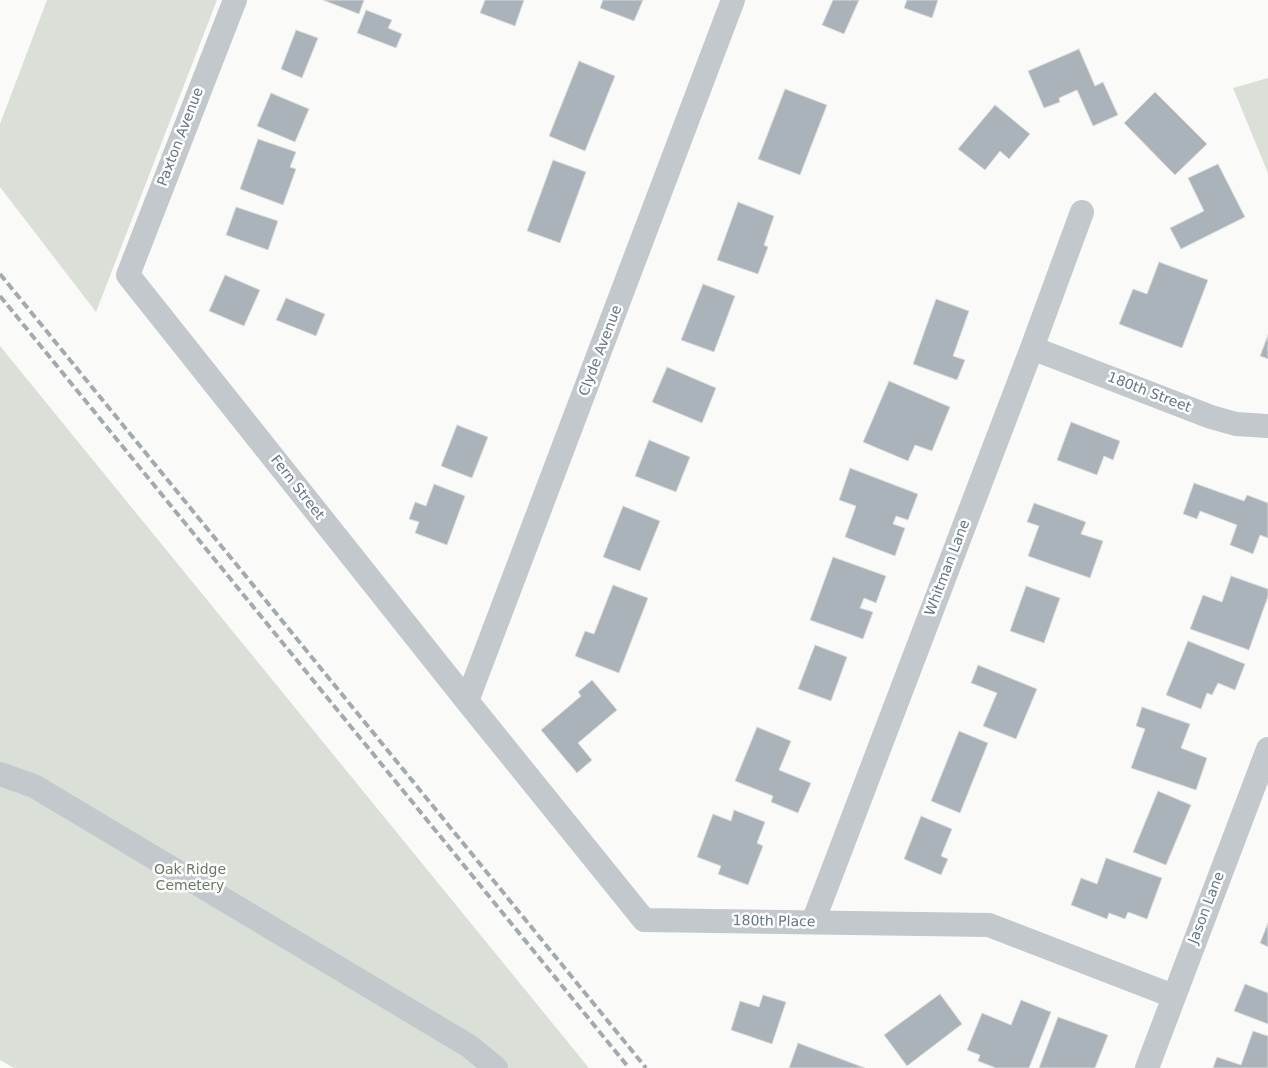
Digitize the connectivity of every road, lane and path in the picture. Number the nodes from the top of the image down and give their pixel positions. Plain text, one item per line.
1 (235, 0) edge
2 (733, 0) edge
3 (1082, 212) dead end
4 (128, 275) joint
5 (1032, 348) junction
6 (1268, 426) edge
7 (467, 701) junction
8 (1268, 749) edge
9 (0, 774) edge
10 (813, 922) junction
11 (1173, 996) junction
12 (496, 1068) edge
13 (1147, 1068) edge

1 - 4 street, Paxton Avenue
2 - 7 street, Clyde Avenue
3 - 5 street, Whitman Lane
4 - 7 street, Fern Street
5 - 6 street, 180th Street
5 - 10 street, Whitman Lane
7 - 10 street, 180th Place
8 - 11 street, Jason Lane
9 - 12 street
10 - 11 street, 180th Place
11 - 13 street, Jason Lane

